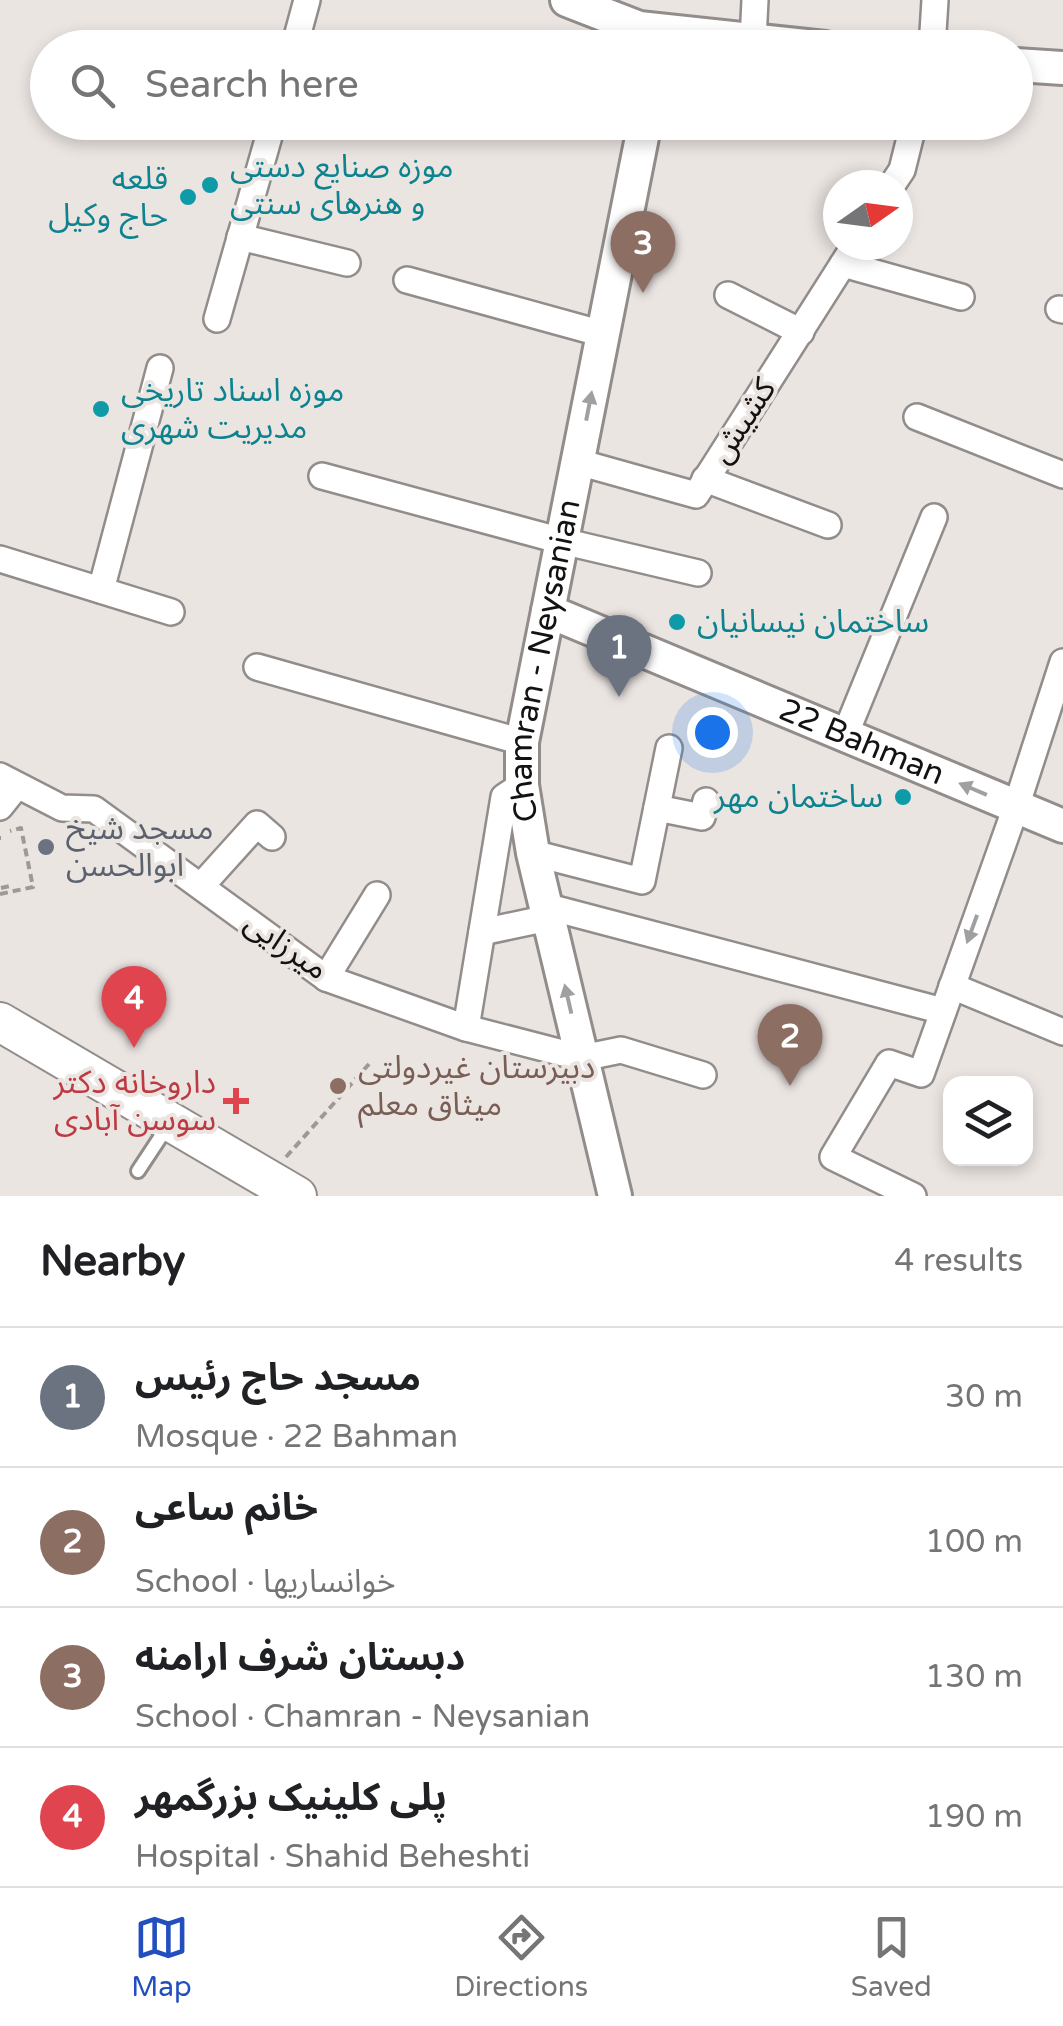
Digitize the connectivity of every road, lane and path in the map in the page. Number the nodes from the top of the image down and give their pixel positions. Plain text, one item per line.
1 (307, 0) edge
2 (567, 0) edge
3 (755, 0) edge
4 (935, 0) edge
5 (299, 30) edge
6 (625, 30) edge
7 (754, 30) edge
8 (933, 30) edge
9 (1033, 65) edge
10 (1063, 68) edge
11 (267, 140) edge
12 (641, 140) edge
13 (910, 140) edge
14 (902, 170) edge
15 (240, 237) junction
16 (845, 260) edge
17 (865, 260) edge
18 (347, 263) dead end
19 (407, 280) dead end
20 (728, 296) dead end
21 (962, 296) dead end
22 (217, 319) dead end
23 (801, 332) junction
24 (603, 334) junction
25 (160, 368) dead end
26 (917, 417) dead end
27 (578, 462) junction
28 (1063, 475) edge
29 (322, 476) dead end
30 (705, 479) junction
31 (934, 516) dead end
32 (828, 525) dead end
33 (562, 541) junction
34 (0, 558) edge
35 (698, 573) dead end
36 (100, 590) junction
37 (548, 611) junction
38 (171, 612) dead end
39 (1063, 662) edge
40 (257, 668) dead end
41 (845, 735) junction
42 (522, 742) junction
43 (669, 748) dead end
44 (522, 784) junction
45 (5, 790) edge
46 (706, 801) dead end
47 (1016, 807) junction
48 (657, 808) junction
49 (1063, 826) edge
50 (0, 836) edge
51 (272, 837) dead end
52 (532, 853) junction
53 (10, 886) dead end
54 (201, 886) junction
55 (0, 890) edge
56 (377, 895) dead end
57 (547, 912) junction
58 (482, 932) junction
59 (326, 978) junction
60 (952, 986) junction
61 (944, 1011) junction
62 (0, 1022) edge
63 (466, 1028) junction
64 (1063, 1032) edge
65 (582, 1058) junction
66 (369, 1064) dead end
67 (703, 1074) dead end
68 (171, 1122) junction
69 (138, 1170) dead end
70 (283, 1188) edge
71 (615, 1196) edge
72 (913, 1196) edge

1 - 5 street
2 - 6 street
3 - 7 street
4 - 8 street
9 - 10 street
11 - 15 street
12 - 24 street, Chamran - Neysanian
13 - 14 street
15 - 18 street
15 - 22 street
16 - 23 street, کشیش
17 - 21 street
19 - 24 street
20 - 23 street
23 - 30 street, کشیش
27 -> 24 street, Chamran - Neysanian
25 - 36 street
26 - 28 street
27 - 30 street, کشیش
27 - 33 street, Chamran - Neysanian
29 - 33 street
30 - 32 street
31 - 41 street
33 - 35 street
33 - 37 street, Chamran - Neysanian
34 - 36 street
36 - 38 street
37 - 41 street, 22 Bahman
37 - 42 street, Chamran - Neysanian
39 - 47 street
40 - 42 street
47 -> 41 street, 22 Bahman
42 - 44 street, Chamran - Neysanian
43 - 48 street
44 - 52 street, Chamran - Neysanian
44 - 58 street
45 - 54 street, میرزایی
46 - 48 street
47 - 49 street, 22 Bahman
47 -> 60 street
48 - 52 street
50 - 55 path
51 - 54 street
52 - 57 street, Chamran - Neysanian
53 - 55 path
54 - 59 street, میرزایی
56 - 59 street
57 - 58 street
57 - 61 street
65 -> 57 street, Chamran - Neysanian
58 - 63 street
59 - 63 street, میرزایی
60 - 61 street
60 - 64 street
61 - 72 street
62 - 68 main road
63 - 65 street, میرزایی
65 - 67 street
65 - 71 street, Chamran - Neysanian
66 - 70 path
68 - 69 lane
68 - 70 main road

